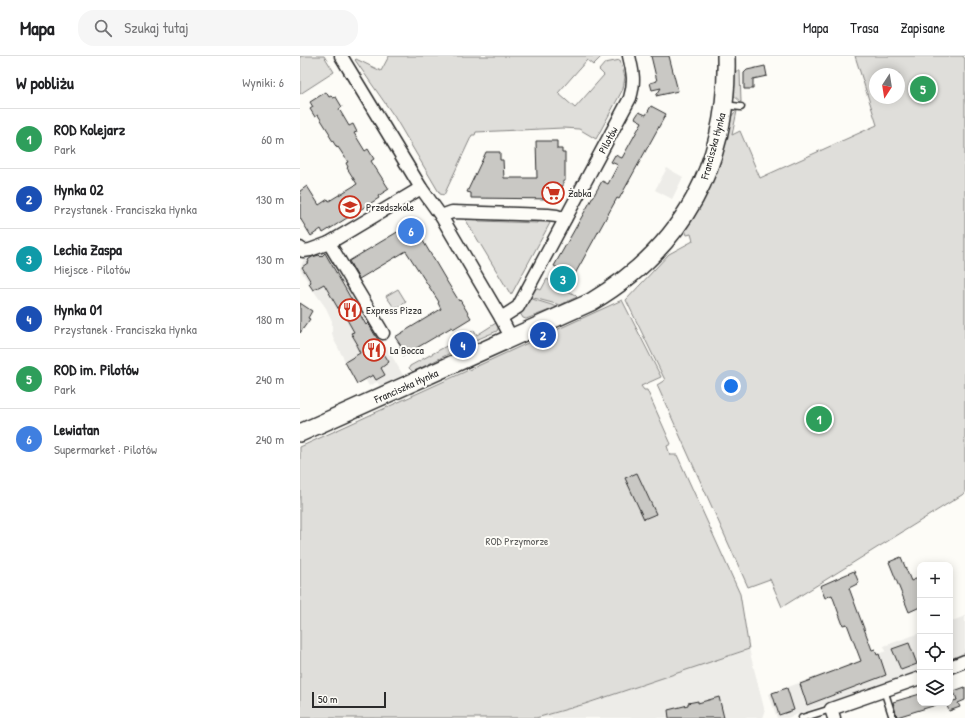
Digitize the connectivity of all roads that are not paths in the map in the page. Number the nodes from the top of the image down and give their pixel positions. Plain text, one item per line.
1 (341, 56) edge
2 (629, 56) edge
3 (726, 56) edge
4 (421, 188) junction
5 (440, 216) junction
6 (565, 219) junction
7 (329, 243) junction
8 (300, 248) edge
9 (500, 318) junction
10 (383, 333) dead end
11 (510, 337) junction
12 (300, 433) edge
13 (965, 661) edge
14 (953, 666) edge
15 (917, 679) edge
16 (884, 690) junction
17 (832, 713) edge
18 (802, 718) edge
19 (893, 718) edge

1 - 4 street
2 - 6 street, Pilotów
3 - 11 street, Franciszka Hynka
4 - 5 street
4 - 7 street
5 - 6 street
5 - 9 street
6 - 9 street, Pilotów
7 - 8 street
7 - 10 street
9 - 11 street
11 - 12 street, Franciszka Hynka
13 - 14 street
15 - 16 street
16 - 17 street
16 - 19 lane
17 - 18 lane

